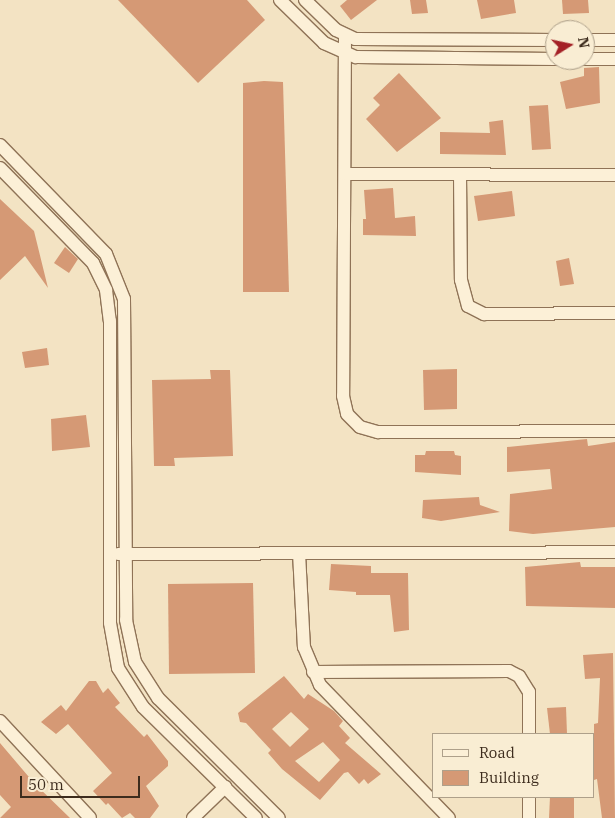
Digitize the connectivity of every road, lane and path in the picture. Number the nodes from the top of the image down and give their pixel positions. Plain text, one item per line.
1 (280, 0) edge
2 (305, 0) edge
3 (345, 35) junction
4 (545, 40) edge
5 (595, 40) edge
6 (615, 40) edge
7 (345, 54) junction
8 (545, 59) edge
9 (595, 59) edge
10 (615, 59) edge
11 (1, 149) edge
12 (0, 168) edge
13 (345, 174) junction
14 (460, 174) junction
15 (615, 175) edge
16 (615, 313) edge
17 (127, 340) junction
18 (110, 341) junction
19 (615, 431) edge
20 (615, 552) edge
21 (110, 554) junction
22 (125, 554) junction
23 (299, 554) junction
24 (313, 672) junction
25 (0, 721) edge
26 (529, 733) edge
27 (225, 787) junction
28 (529, 798) edge
29 (90, 818) edge
30 (193, 818) edge
31 (256, 818) edge
32 (279, 818) edge
33 (449, 818) edge
34 (529, 818) edge

1 - 7 street
2 - 3 street
3 - 4 street
3 - 7 street
5 - 6 street
7 - 8 street
7 - 13 street
9 - 10 street
11 - 17 street
12 - 18 street
13 - 14 street
13 - 19 street
14 - 15 street
14 - 16 street
17 - 18 street
17 - 22 street
18 - 21 street
20 - 23 street
21 - 22 street
21 - 27 street
22 - 23 street
22 - 32 street
23 - 24 street
24 - 26 street
24 - 33 street
25 - 29 street
27 - 30 street
27 - 31 street
28 - 34 street

